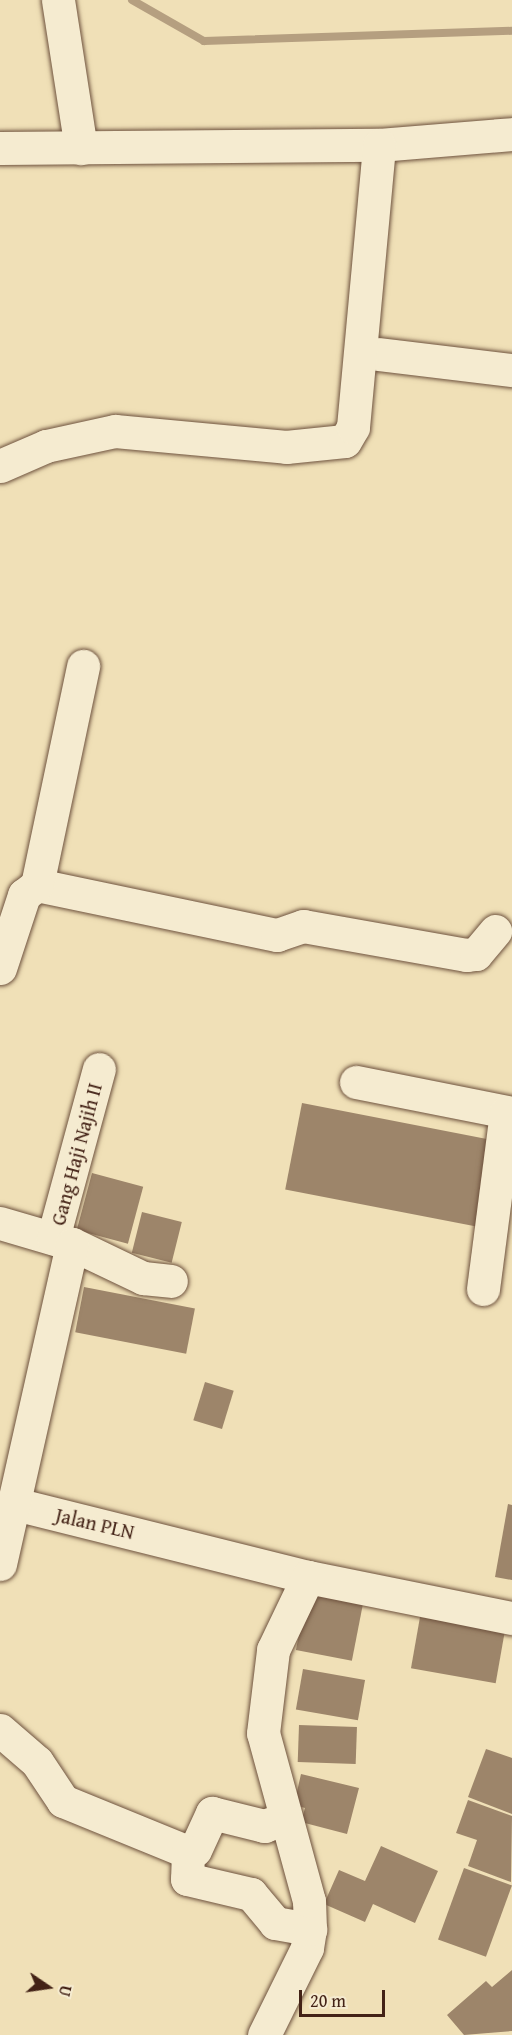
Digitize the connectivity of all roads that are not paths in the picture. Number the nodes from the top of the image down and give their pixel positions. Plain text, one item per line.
1 (58, 0) edge
2 (512, 134) edge
3 (379, 145) junction
4 (81, 147) junction
5 (0, 148) edge
6 (379, 354) dead end
7 (512, 370) edge
8 (0, 466) edge
9 (83, 666) dead end
10 (37, 885) junction
11 (495, 931) dead end
12 (0, 968) edge
13 (99, 1069) dead end
14 (356, 1082) dead end
15 (509, 1113) edge
16 (0, 1223) edge
17 (63, 1241) junction
18 (171, 1281) dead end
19 (483, 1289) dead end
20 (11, 1503) junction
21 (0, 1564) edge
22 (308, 1577) junction
23 (512, 1618) edge
24 (0, 1730) edge
25 (286, 1818) junction
26 (188, 1852) junction
27 (310, 1929) junction
28 (264, 2035) edge

1 - 4 street
2 - 3 street
3 - 4 street
3 - 8 street
4 - 5 street
6 - 7 street
9 - 10 street
10 - 11 street
10 - 12 street
13 - 17 street, Gang Haji Najih II
14 - 15 street
15 - 19 street
16 - 17 street
17 - 18 street
17 - 20 street
20 - 21 street
20 - 22 street, Jalan PLN
22 - 23 street, Jalan PLN
22 - 25 street
24 - 26 street
25 - 26 street
25 - 27 street
26 - 27 street
27 - 28 street

